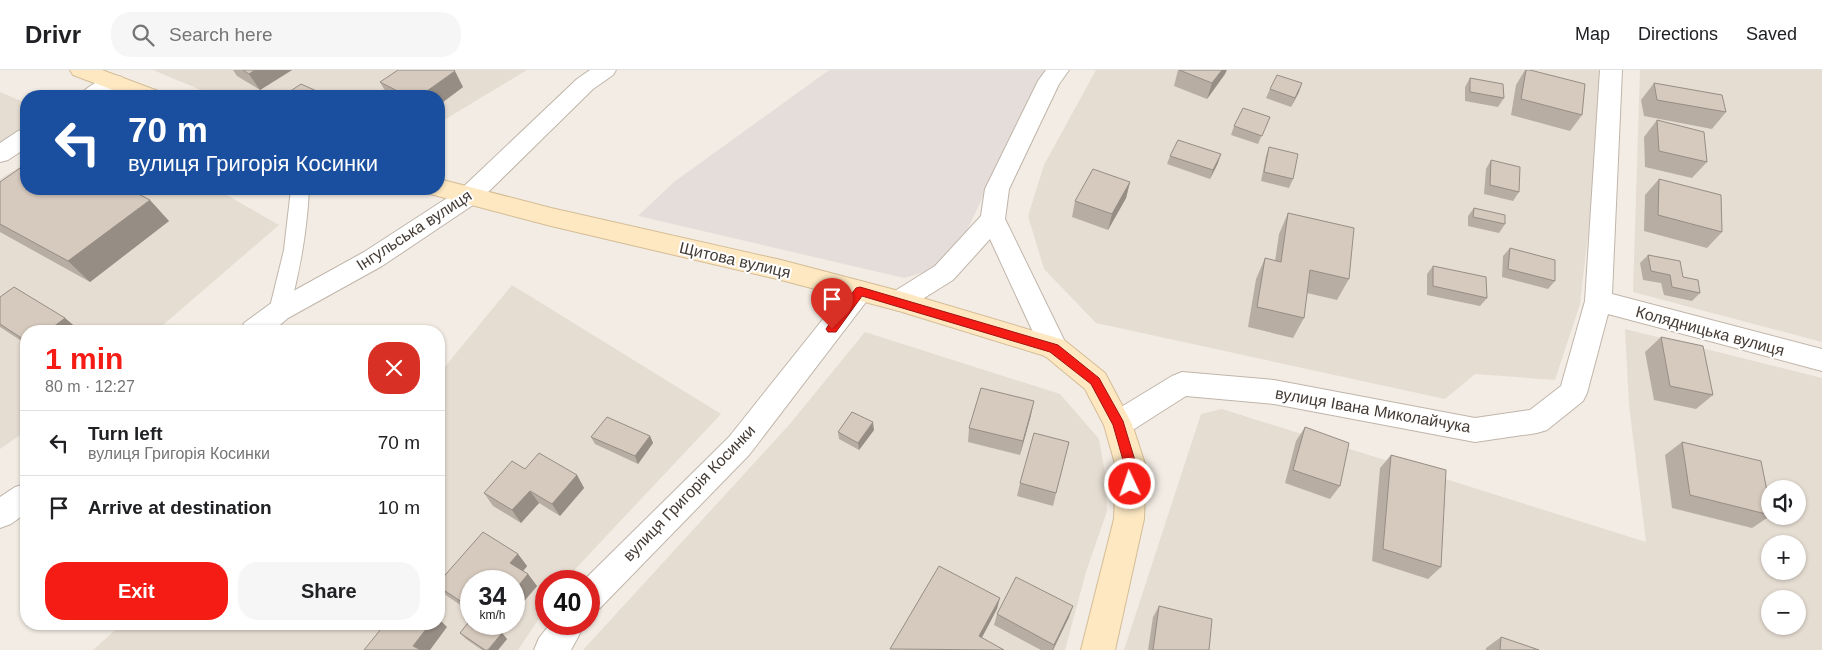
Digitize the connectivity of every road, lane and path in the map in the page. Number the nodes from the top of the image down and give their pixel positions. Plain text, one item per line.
1 (81, 70) edge
2 (605, 70) edge
3 (1058, 70) edge
4 (1610, 70) edge
5 (114, 82) junction
6 (101, 90) edge
7 (135, 90) edge
8 (20, 141) edge
9 (0, 154) edge
10 (445, 189) edge
11 (300, 195) edge
12 (470, 195) junction
13 (993, 219) junction
14 (860, 291) junction
15 (899, 301) junction
16 (1598, 301) junction
17 (279, 311) junction
18 (262, 325) edge
19 (1054, 348) junction
20 (1822, 360) edge
21 (1118, 424) junction
22 (20, 501) edge
23 (0, 514) edge
24 (600, 585) edge
25 (562, 635) edge
26 (551, 650) edge
27 (1098, 650) edge

1 - 5 street
2 - 12 street, Інгульська вулиця
3 - 13 street
4 - 16 street, вулиця Івана Миколайчука
5 - 6 street
5 - 7 street
8 - 9 street
10 - 12 street, Щитова вулиця
11 - 17 lane
12 - 14 street, Щитова вулиця
12 - 17 street, Інгульська вулиця
13 - 15 street
13 - 19 street
14 - 15 street, Щитова вулиця
14 - 24 street, вулиця Григорія Косинки
15 - 19 street, Щитова вулиця
16 - 20 street, Колядницька вулиця
16 - 21 street, вулиця Івана Миколайчука
17 - 18 street, Інгульська вулиця
19 - 21 street, Щитова вулиця
21 - 27 street, Щитова вулиця
22 - 23 street
25 - 26 street

